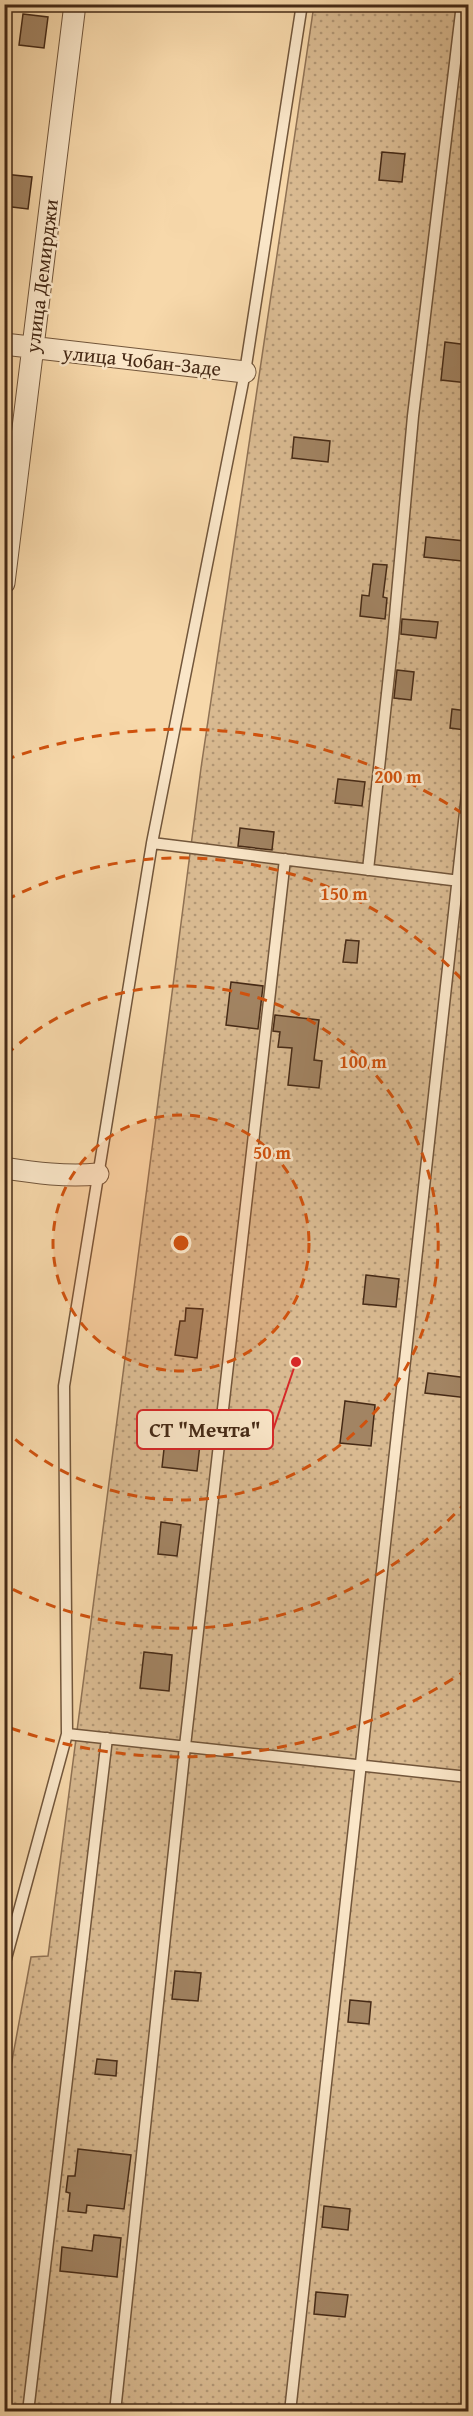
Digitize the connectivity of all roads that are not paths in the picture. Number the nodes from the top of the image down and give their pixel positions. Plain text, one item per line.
1 (75, 4) edge
2 (302, 4) edge
3 (462, 4) edge
4 (4, 344) edge
5 (32, 348) junction
6 (245, 372) junction
7 (4, 583) edge
8 (468, 784) edge
9 (152, 843) junction
10 (285, 859) junction
11 (368, 870) junction
12 (463, 882) edge
13 (4, 1168) edge
14 (98, 1174) junction
15 (67, 1734) junction
16 (107, 1738) junction
17 (185, 1746) junction
18 (362, 1766) junction
19 (468, 1777) edge
20 (4, 1966) edge
21 (468, 2394) edge
22 (28, 2412) edge
23 (115, 2412) edge
24 (290, 2412) edge
25 (467, 2412) edge

1 - 5 street, улица Демирджи
2 - 6 lane
3 - 11 lane
4 - 5 street, улица Чобан-Заде
5 - 6 street, улица Чобан-Заде
5 - 7 street, улица Демирджи
6 - 9 lane
8 - 12 lane
9 - 10 lane
9 - 14 lane
10 - 11 lane
10 - 17 lane
11 - 12 lane
12 - 18 lane
13 - 14 street
14 - 15 lane
15 - 16 lane
15 - 20 lane
16 - 17 lane
16 - 22 lane
17 - 18 lane
17 - 23 lane
18 - 19 lane
18 - 24 lane
21 - 25 lane

